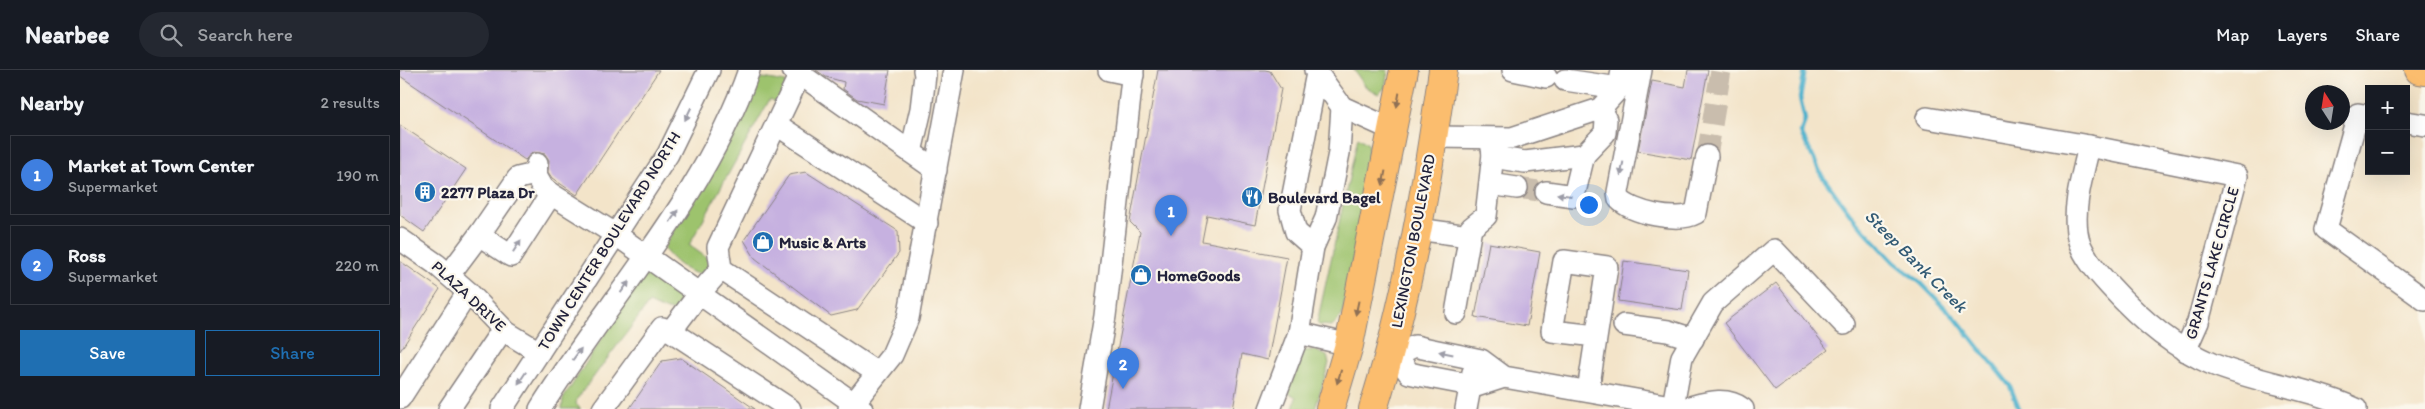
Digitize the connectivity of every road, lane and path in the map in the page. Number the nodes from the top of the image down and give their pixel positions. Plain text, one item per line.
1 (709, 70) edge
2 (736, 70) edge
3 (749, 70) edge
4 (912, 70) edge
5 (924, 70) edge
6 (954, 70) edge
7 (1109, 70) edge
8 (1404, 70) edge
9 (1443, 70) edge
10 (1513, 70) edge
11 (1641, 70) edge
12 (2420, 70) edge
13 (798, 71) edge
14 (2425, 71) edge
15 (1133, 72) edge
16 (1316, 72) edge
17 (1620, 79) edge
18 (1342, 107) junction
19 (2365, 115) edge
20 (1603, 118) junction
21 (1927, 118) dead end
22 (2410, 123) edge
23 (724, 125) junction
24 (777, 125) junction
25 (2425, 125) edge
26 (1393, 130) junction
27 (1630, 130) junction
28 (1434, 137) junction
29 (1492, 145) junction
30 (2089, 146) junction
31 (906, 148) junction
32 (1584, 155) junction
33 (1707, 156) tunnel mouth
34 (936, 170) junction
35 (1490, 184) junction
36 (1517, 188) tunnel mouth
37 (1546, 192) tunnel mouth
38 (552, 194) junction
39 (927, 223) junction
40 (1417, 228) junction
41 (616, 234) junction
42 (479, 235) junction
43 (1469, 236) junction
44 (400, 239) edge
45 (1313, 246) junction
46 (647, 257) junction
47 (721, 269) junction
48 (449, 275) junction
49 (468, 292) junction
50 (699, 294) junction
51 (2425, 300) edge
52 (1456, 313) dead end
53 (1844, 324) dead end
54 (1624, 325) dead end
55 (502, 329) junction
56 (671, 331) junction
57 (1299, 333) junction
58 (1596, 336) dead end
59 (1693, 339) junction
60 (1349, 345) junction
61 (2185, 351) junction
62 (539, 352) junction
63 (1393, 355) junction
64 (1476, 359) junction
65 (877, 373) junction
66 (1504, 376) junction
67 (1470, 385) junction
68 (1590, 397) edge
69 (400, 398) edge
70 (854, 407) edge
71 (1682, 408) edge
72 (449, 409) edge
73 (502, 409) edge
74 (540, 409) edge
75 (603, 409) edge
76 (790, 409) edge
77 (1090, 409) edge
78 (1270, 409) edge
79 (1330, 409) edge
80 (1373, 409) edge
81 (1466, 409) edge
82 (1743, 409) edge
83 (2356, 409) edge

1 -> 41 street, TOWN CENTER BOULEVARD NORTH
2 - 23 street
3 - 23 street, TOWN CENTER BOULEVARD NORTH
4 - 31 street
5 - 31 street
6 - 34 street
7 - 15 street
8 -> 26 main road
9 - 28 main road, LEXINGTON BOULEVARD
10 - 17 street
11 - 27 street
12 - 14 main road
13 - 24 street
13 - 31 street
15 - 77 street
16 - 18 street
16 - 45 street
17 - 20 street
18 - 26 street
18 - 45 street
19 - 51 street
20 - 27 street
20 - 29 street
20 - 32 street
21 - 30 street, GRANTS LAKE CIRCLE
22 - 25 street
46 -> 23 street, TOWN CENTER BOULEVARD NORTH
24 - 39 street
24 - 47 street
26 - 28 main road
26 -> 60 main road
27 -> 33 street
28 - 29 street
28 - 40 main road, LEXINGTON BOULEVARD
29 - 32 street
29 - 35 street
30 - 61 street, GRANTS LAKE CIRCLE
30 - 61 street, GRANTS LAKE CIRCLE
31 - 34 street
32 -> 37 street
34 - 39 street
35 - 36 street
35 - 43 street
38 - 41 street
42 -> 38 street
38 - 42 street
39 - 65 street
40 - 43 street
40 - 63 main road, LEXINGTON BOULEVARD
41 - 46 street
41 - 62 street, TOWN CENTER BOULEVARD NORTH
42 - 48 street
43 - 52 street
44 - 48 street, PLAZA DRIVE
45 - 57 street
46 - 50 street
74 -> 46 street, TOWN CENTER BOULEVARD NORTH
47 - 50 street
47 - 65 street
48 - 49 street, PLAZA DRIVE
49 - 55 street, PLAZA DRIVE
49 - 69 street
50 - 56 street
50 - 70 street
53 - 59 street
54 - 59 street
55 - 62 street, PLAZA DRIVE
55 - 72 street
56 - 75 street
56 - 76 street
57 - 60 street
57 - 78 street
58 - 68 street
59 - 71 street
60 - 63 main road
60 -> 79 main road
61 - 83 street, GRANTS LAKE CIRCLE
62 -> 73 street, TOWN CENTER BOULEVARD NORTH
64 -> 63 street
63 - 67 street
63 - 80 main road, LEXINGTON BOULEVARD
64 - 66 street
64 - 67 street
65 - 70 street
66 - 67 street
66 - 68 street
67 - 81 street
68 - 71 street
71 - 82 street

